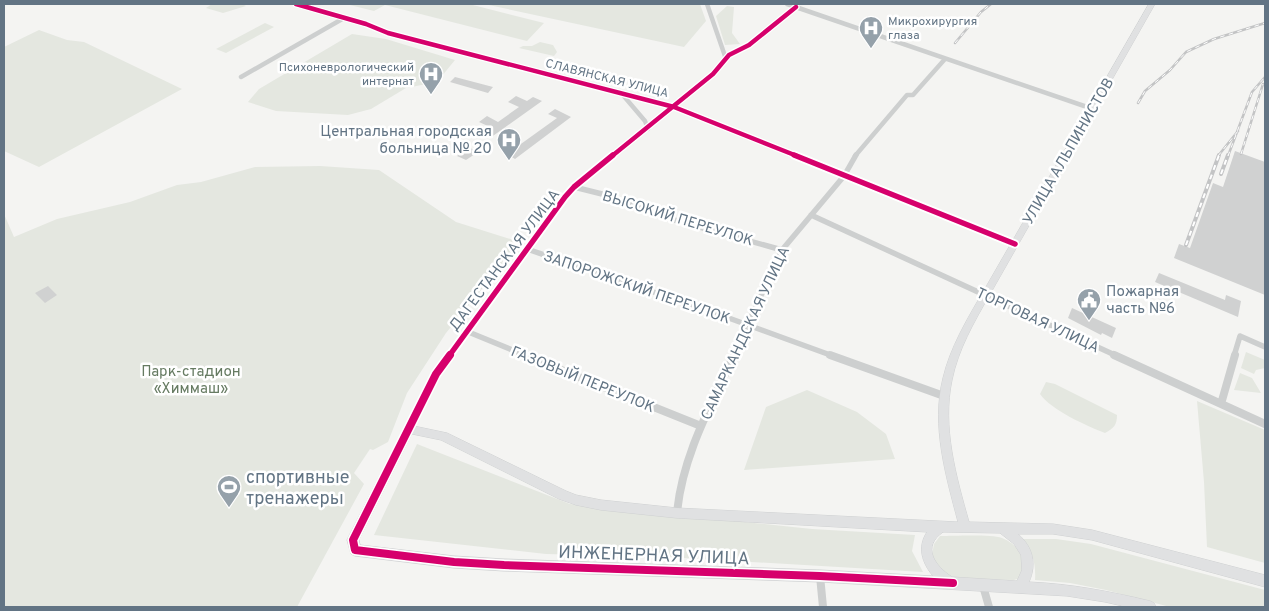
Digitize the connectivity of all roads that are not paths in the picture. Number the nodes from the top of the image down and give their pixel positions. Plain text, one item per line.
1 (296, 4) edge
2 (707, 4) edge
3 (787, 4) edge
4 (1152, 4) edge
5 (796, 7) junction
6 (344, 18) junction
7 (726, 59) junction
8 (945, 59) junction
9 (241, 77) dead end
10 (620, 92) junction
11 (674, 107) junction
12 (1093, 109) junction
13 (648, 129) junction
14 (844, 176) junction
15 (574, 187) junction
16 (811, 215) junction
17 (1015, 244) junction
18 (527, 249) junction
19 (782, 250) junction
20 (986, 296) junction
21 (749, 325) junction
22 (466, 331) junction
23 (1265, 346) edge
24 (944, 396) junction
25 (1221, 404) junction
26 (1265, 424) edge
27 (701, 426) junction
28 (409, 429) junction
29 (676, 513) junction
30 (943, 527) junction
31 (965, 527) junction
32 (1000, 528) junction
33 (355, 550) joint
34 (820, 576) junction
35 (1265, 581) edge
36 (953, 583) junction
37 (983, 586) junction
38 (1020, 587) junction
39 (823, 607) edge
40 (989, 607) edge
41 (1150, 607) edge

1 - 6 street, СЛАВЯНСКАЯ УЛИЦА
2 - 7 street
3 - 5 street
4 - 12 main road, УЛИЦА АЛЬПИНИСТОВ
5 - 7 street, ДАГЕСТАНСКАЯ УЛИЦА
5 - 8 street
6 - 9 street
6 - 10 street, СЛАВЯНСКАЯ УЛИЦА
7 - 11 street, ДАГЕСТАНСКАЯ УЛИЦА
8 - 12 street
8 - 14 street, САМАРКАНДСКАЯ УЛИЦА
10 - 11 street, СЛАВЯНСКАЯ УЛИЦА
10 - 13 street, СЛАВЯНСКАЯ УЛИЦА
11 - 13 street, ДАГЕСТАНСКАЯ УЛИЦА
11 - 14 street, СЛАВЯНСКАЯ УЛИЦА
12 - 17 main road, УЛИЦА АЛЬПИНИСТОВ
13 - 15 street, ДАГЕСТАНСКАЯ УЛИЦА
14 - 16 street, САМАРКАНДСКАЯ УЛИЦА
14 - 17 street, СЛАВЯНСКАЯ УЛИЦА
15 - 18 street, ДАГЕСТАНСКАЯ УЛИЦА
15 - 19 street, ВЫСОКИЙ ПЕРЕУЛОК
16 - 19 street, САМАРКАНДСКАЯ УЛИЦА
16 - 20 street, ТОРГОВАЯ УЛИЦА
17 - 20 main road, УЛИЦА АЛЬПИНИСТОВ
18 - 21 street, ЗАПОРОЖСКИЙ ПЕРЕУЛОК
18 - 22 street, ДАГЕСТАНСКАЯ УЛИЦА
19 - 21 street, САМАРКАНДСКАЯ УЛИЦА
20 - 24 main road, УЛИЦА АЛЬПИНИСТОВ
20 - 25 street, ТОРГОВАЯ УЛИЦА
21 - 24 street, ЗАПОРОЖСКИЙ ПЕРЕУЛОК
21 - 27 street, САМАРКАНДСКАЯ УЛИЦА
22 - 27 street, ГАЗОВЫЙ ПЕРЕУЛОК
22 - 28 street, ДАГЕСТАНСКАЯ УЛИЦА
23 - 25 street
24 - 31 main road, УЛИЦА АЛЬПИНИСТОВ
25 - 26 street, ТОРГОВАЯ УЛИЦА
27 - 29 street, САМАРКАНДСКАЯ УЛИЦА
28 - 29 main road
28 - 33 main road, ДАГЕСТАНСКАЯ УЛИЦА
29 - 30 main road
30 - 31 main road
30 - 36 main road
31 - 32 main road
32 - 35 main road
32 - 38 main road
33 - 34 street, ИНЖЕНЕРНАЯ УЛИЦА
34 - 36 main road, ИНЖЕНЕРНАЯ УЛИЦА
34 - 39 street
36 - 37 main road, ИНЖЕНЕРНАЯ УЛИЦА
37 - 38 main road, ИНЖЕНЕРНАЯ УЛИЦА
37 - 40 street
38 - 41 main road, ИНЖЕНЕРНАЯ УЛИЦА

